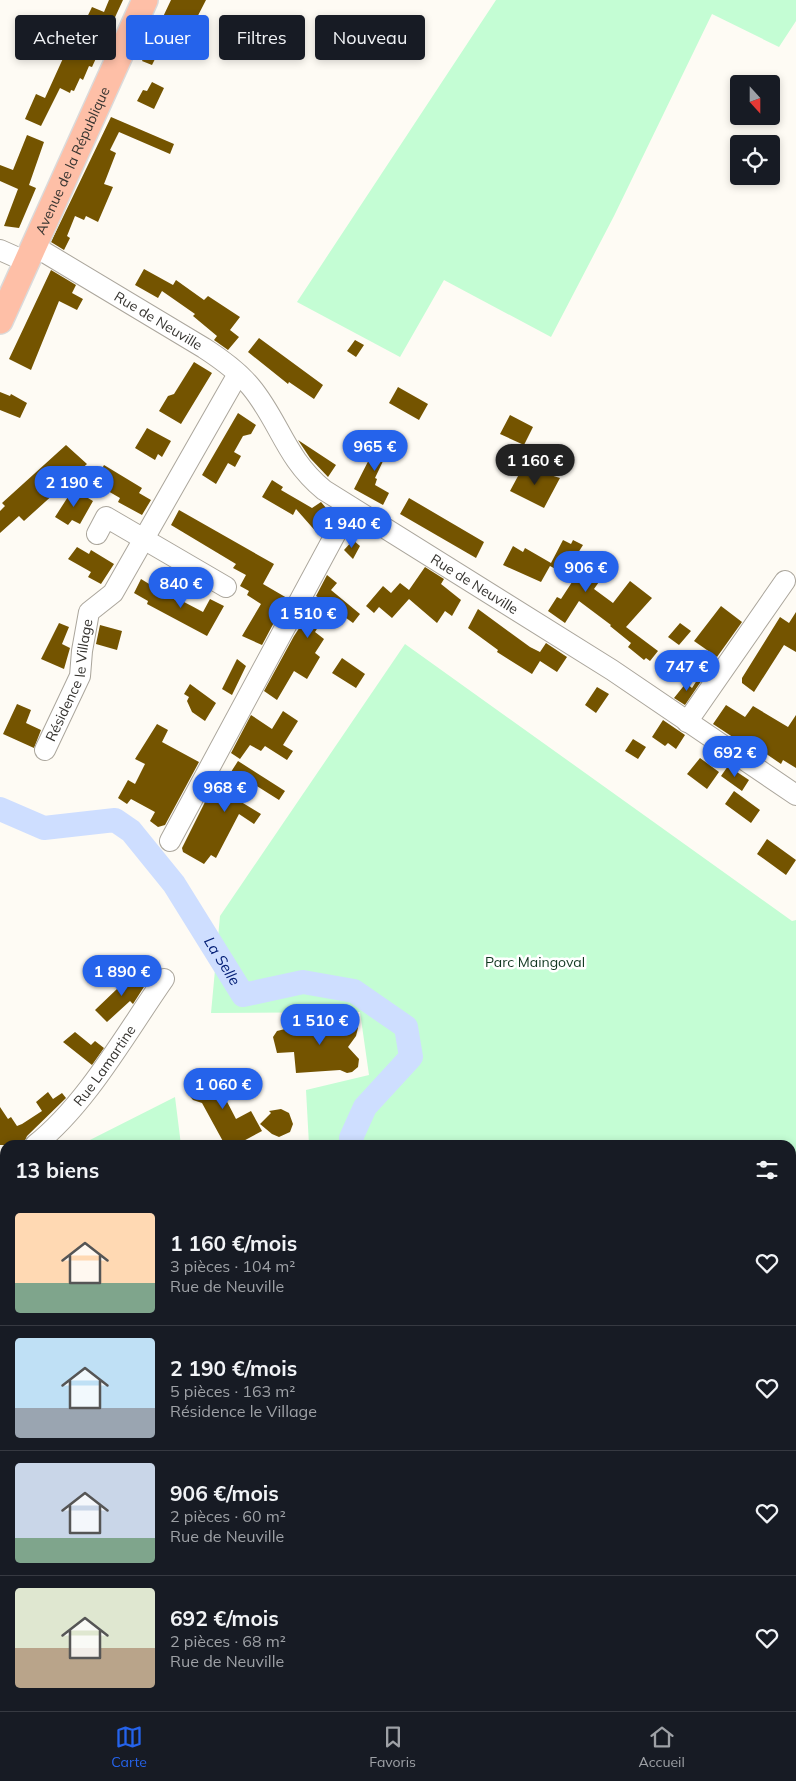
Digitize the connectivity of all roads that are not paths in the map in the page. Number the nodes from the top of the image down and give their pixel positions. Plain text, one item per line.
1 (145, 0) edge
2 (0, 250) edge
3 (30, 254) junction
4 (0, 321) edge
5 (238, 374) junction
6 (350, 507) junction
7 (97, 534) dead end
8 (144, 539) junction
9 (785, 581) dead end
10 (226, 587) dead end
11 (687, 722) junction
12 (44, 750) dead end
13 (796, 795) edge
14 (170, 841) dead end
15 (164, 979) dead end
16 (41, 1140) edge

1 - 3 main road, Avenue de la République
2 - 3 street, Rue de Neuville
3 - 4 main road, Avenue de la République
3 - 5 street, Rue de Neuville
5 - 6 street, Rue de Neuville
5 - 8 street, Résidence le Village
6 - 11 street, Rue de Neuville
6 - 14 street
7 - 8 street
8 - 10 street
8 - 12 street, Résidence le Village
9 - 11 street
11 - 13 street, Rue de Neuville
15 - 16 street, Rue Lamartine

